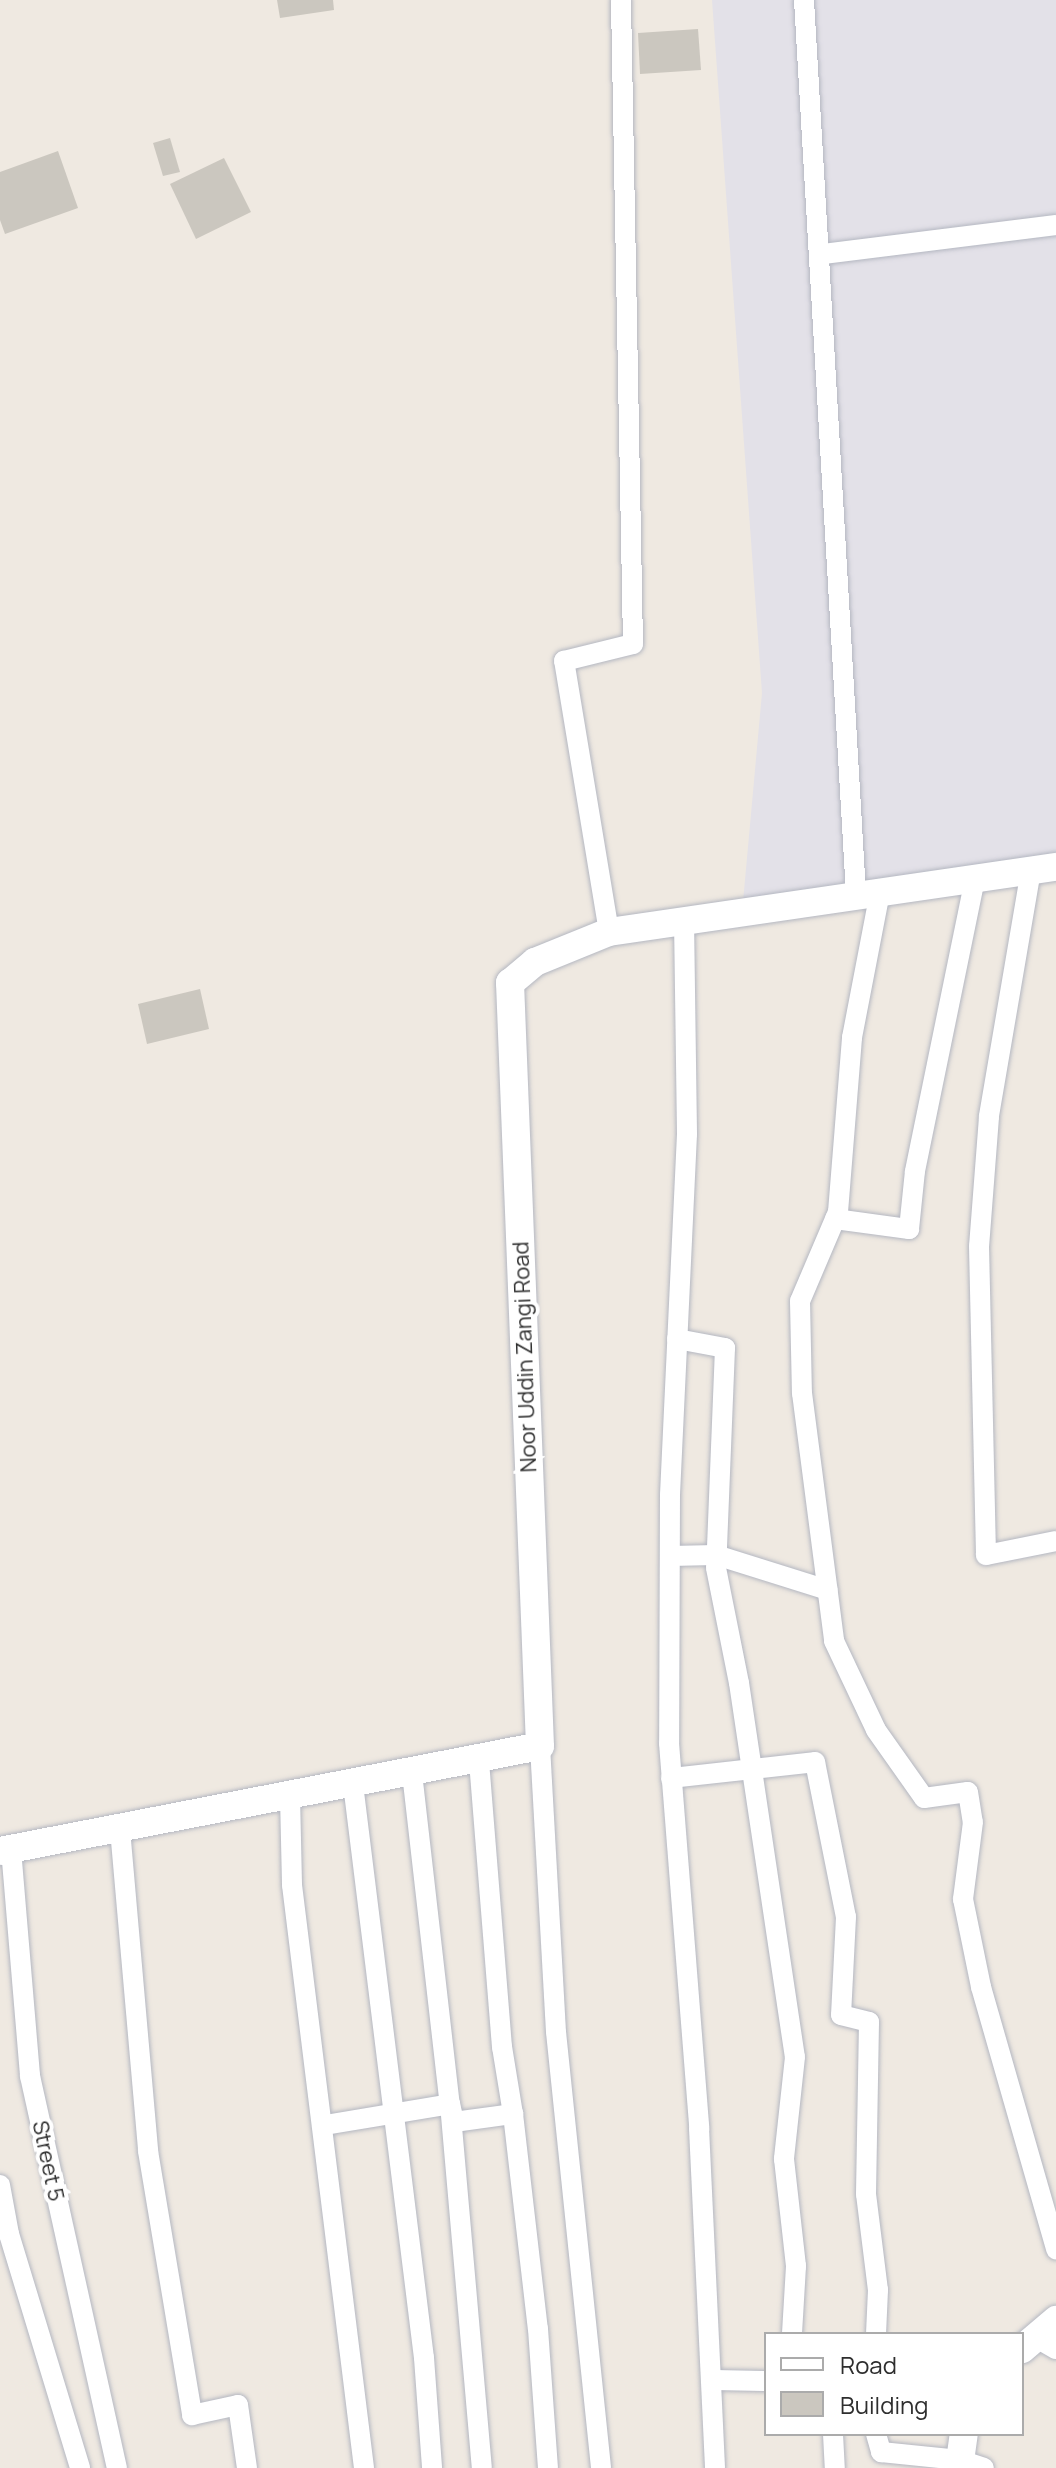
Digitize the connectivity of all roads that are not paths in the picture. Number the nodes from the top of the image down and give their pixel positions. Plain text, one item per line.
1 (621, 0) edge
2 (804, 0) edge
3 (1056, 225) edge
4 (823, 254) junction
5 (1043, 868) edge
6 (975, 878) junction
7 (868, 894) junction
8 (684, 919) junction
9 (609, 932) junction
10 (835, 1219) junction
11 (677, 1339) junction
12 (1056, 1541) edge
13 (716, 1555) junction
14 (670, 1556) junction
15 (828, 1590) junction
16 (540, 1746) junction
17 (479, 1761) junction
18 (749, 1769) junction
19 (412, 1773) junction
20 (671, 1778) junction
21 (353, 1784) junction
22 (290, 1796) junction
23 (120, 1829) junction
24 (6, 1850) edge
25 (450, 2104) junction
26 (394, 2113) junction
27 (513, 2114) junction
28 (325, 2125) junction
29 (0, 2185) edge
30 (1056, 2249) edge
31 (792, 2332) edge
32 (876, 2332) edge
33 (712, 2380) junction
34 (764, 2381) edge
35 (833, 2436) edge
36 (877, 2436) edge
37 (967, 2457) edge
38 (903, 2461) edge
39 (80, 2468) edge
40 (117, 2468) edge
41 (247, 2468) edge
42 (364, 2468) edge
43 (432, 2468) edge
44 (482, 2468) edge
45 (548, 2468) edge
46 (601, 2468) edge
47 (715, 2468) edge
48 (835, 2468) edge

1 - 9 street
2 - 4 street
3 - 4 street
4 - 7 street
5 - 6 street, Noor Uddin Zangi Road
5 - 12 street
6 - 7 street, Noor Uddin Zangi Road
6 - 10 street
7 - 8 street, Noor Uddin Zangi Road
7 - 10 street
8 - 9 street, Noor Uddin Zangi Road
8 - 11 street
9 - 16 street, Noor Uddin Zangi Road
10 - 15 street
11 - 13 street
11 - 14 street
13 - 14 street
13 - 15 street
13 - 18 street
14 - 20 street
15 - 30 street
16 - 17 street
16 - 46 street
17 - 19 street
17 - 27 street
18 - 20 street
18 - 31 street
18 - 32 street
19 - 21 street
19 - 25 street
20 - 33 street
21 - 22 street
21 - 26 street
22 - 23 street
22 - 28 street
23 - 24 street
23 - 41 street
24 - 40 street, Street 5
25 - 26 street
25 - 27 street
25 - 44 street
26 - 28 street
26 - 43 street
27 - 45 street
28 - 42 street
29 - 39 street
33 - 34 street
33 - 47 street
35 - 48 street
36 - 38 street
37 - 38 street

